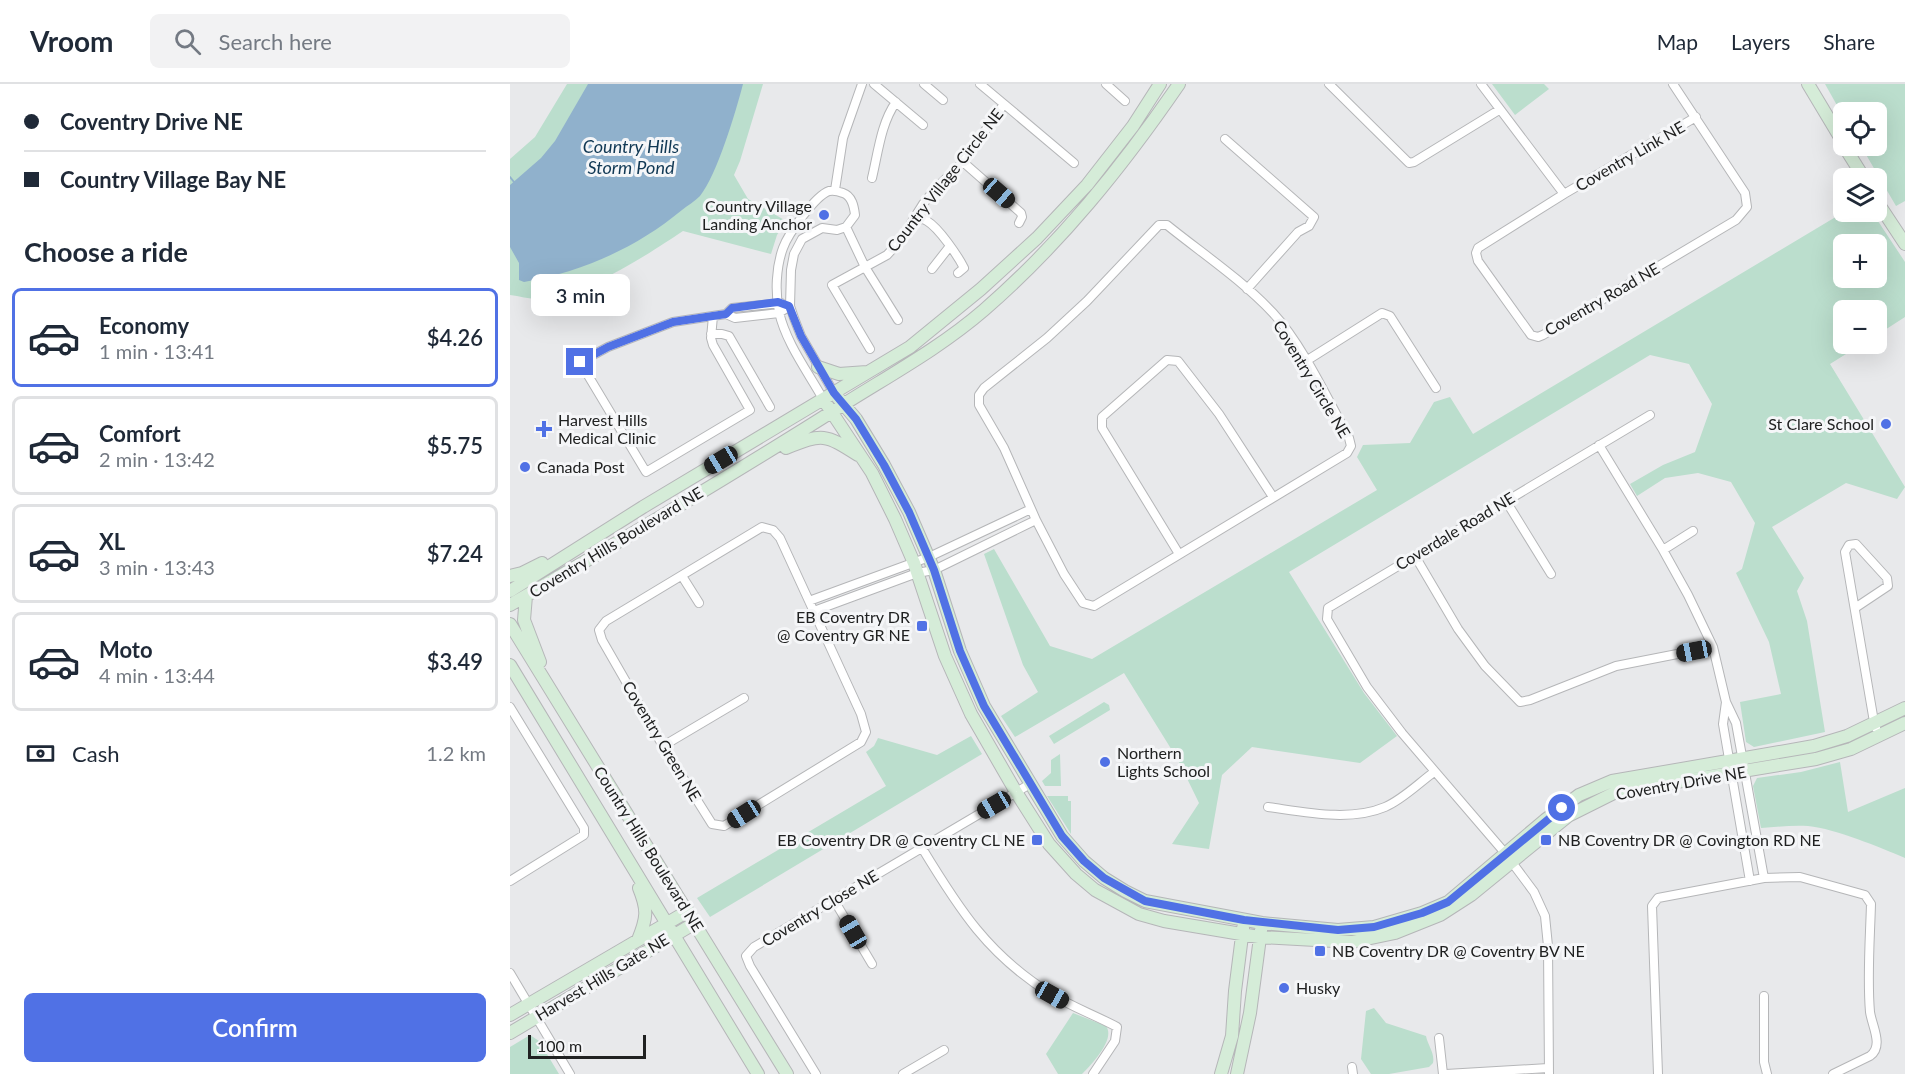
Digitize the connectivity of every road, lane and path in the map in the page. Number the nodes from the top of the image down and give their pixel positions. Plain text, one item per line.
1 (861, 84) edge
2 (874, 84) edge
3 (924, 84) edge
4 (980, 84) edge
5 (1106, 84) edge
6 (1160, 84) edge
7 (1179, 84) edge
8 (1329, 84) edge
9 (1481, 84) edge
10 (1673, 84) edge
11 (1808, 84) edge
12 (943, 100) dead end
13 (1125, 101) dead end
14 (896, 102) junction
15 (1004, 104) junction
16 (1499, 110) junction
17 (1696, 117) junction
18 (923, 125) dead end
19 (1833, 126) edge
20 (1225, 139) dead end
21 (963, 162) junction
22 (1074, 163) dead end
23 (872, 178) dead end
24 (835, 190) junction
25 (1564, 194) junction
26 (1887, 217) edge
27 (913, 220) junction
28 (1019, 223) dead end
29 (846, 227) junction
30 (1905, 244) edge
31 (950, 246) junction
32 (865, 267) junction
33 (932, 269) dead end
34 (958, 273) dead end
35 (1247, 289) junction
36 (778, 302) junction
37 (789, 306) junction
38 (779, 312) junction
39 (726, 314) junction
40 (713, 316) junction
41 (898, 320) dead end
42 (711, 334) junction
43 (870, 349) dead end
44 (1305, 361) junction
45 (819, 367) junction
46 (871, 372) junction
47 (1436, 388) dead end
48 (829, 396) junction
49 (844, 404) junction
50 (770, 407) dead end
51 (832, 412) junction
52 (1650, 415) dead end
53 (1599, 446) junction
54 (861, 458) junction
55 (757, 459) junction
56 (693, 496) junction
57 (1272, 497) junction
58 (1506, 501) junction
59 (643, 507) junction
60 (1031, 509) junction
61 (1036, 520) junction
62 (1693, 531) dead end
63 (1663, 550) junction
64 (574, 552) junction
65 (1179, 554) junction
66 (1415, 556) junction
67 (929, 557) junction
68 (916, 568) junction
69 (934, 570) junction
70 (1551, 574) dead end
71 (510, 576) edge
72 (682, 576) junction
73 (510, 591) edge
74 (525, 596) junction
75 (809, 602) junction
76 (699, 603) dead end
77 (510, 605) edge
78 (1855, 608) junction
79 (814, 611) junction
80 (510, 624) edge
81 (1713, 647) junction
82 (510, 665) edge
83 (744, 698) dead end
84 (558, 701) junction
85 (510, 707) edge
86 (1905, 708) edge
87 (1905, 723) edge
88 (1877, 730) junction
89 (1839, 738) junction
90 (663, 746) junction
91 (1842, 752) junction
92 (1736, 759) junction
93 (1434, 772) junction
94 (1738, 772) junction
95 (1030, 784) junction
96 (1016, 792) junction
97 (1268, 807) dead end
98 (922, 848) junction
99 (1508, 858) junction
100 (631, 864) junction
101 (1764, 878) junction
102 (1750, 880) junction
103 (510, 881) edge
104 (834, 900) junction
105 (687, 911) junction
106 (1244, 920) junction
107 (667, 923) junction
108 (695, 923) junction
109 (1262, 923) junction
110 (674, 934) junction
111 (1242, 935) junction
112 (1338, 935) junction
113 (1259, 937) junction
114 (638, 940) junction
115 (872, 964) dead end
116 (510, 974) edge
117 (1764, 996) dead end
118 (528, 1004) junction
119 (1233, 1013) junction
120 (1250, 1013) junction
121 (510, 1015) edge
122 (535, 1017) junction
123 (510, 1033) edge
124 (1439, 1038) dead end
125 (944, 1050) dead end
126 (1549, 1071) edge
127 (570, 1074) edge
128 (758, 1074) edge
129 (787, 1074) edge
130 (816, 1074) edge
131 (903, 1074) edge
132 (1093, 1074) edge
133 (1221, 1074) edge
134 (1237, 1074) edge
135 (1444, 1074) edge
136 (1658, 1074) edge
137 (1767, 1074) edge
138 (1833, 1074) edge

1 - 24 street
2 - 14 street
3 - 12 street
4 - 15 street, Country Village Circle NE
5 - 13 street
6 - 46 street, Coventry Hills Boulevard NE
7 - 49 street, Coventry Hills Boulevard NE
8 - 16 street
9 - 16 street
10 - 17 street, Coventry Road NE
11 - 19 street
14 - 18 street
14 - 23 street
15 - 21 street, Country Village Circle NE
15 - 22 street
16 - 25 street
17 - 25 street, Coventry Link NE
17 - 25 street, Coventry Road NE
20 - 35 street
21 - 27 street, Country Village Circle NE
21 - 28 street
24 - 29 street
24 - 36 street
26 - 30 street
27 - 31 street
27 - 32 street, Country Village Circle NE
29 - 32 street
29 - 37 street
31 - 33 street
31 - 34 street
32 - 41 street
32 - 43 street, Country Village Circle NE
35 - 44 street, Coventry Circle NE
35 - 60 street, Coventry Circle NE
36 - 37 street
36 - 38 street
36 - 39 street
37 - 38 street
37 - 45 street
38 - 39 street
38 - 48 street
39 - 40 street
40 - 42 street
40 - 42 street
42 - 50 street
44 - 47 street
44 - 57 street, Coventry Circle NE
45 - 46 street
45 - 48 street
46 - 48 street, Coventry Hills Boulevard NE
48 - 49 street, Coventry Drive NE
48 - 51 street, Coventry Drive NE
48 - 59 street, Coventry Hills Boulevard NE
49 - 51 street, Coventry Hills Boulevard NE
49 - 67 street, Coventry Drive NE
51 - 54 street, Coventry Drive NE
51 - 55 street, Coventry Hills Boulevard NE
52 - 53 street, Coverdale Road NE
53 - 58 street, Coverdale Road NE
53 - 63 street
54 - 55 street
54 - 68 street, Coventry Drive NE
55 - 56 street, Coventry Hills Boulevard NE
56 - 59 street
56 - 74 street, Coventry Hills Boulevard NE
57 - 65 street, Coventry Circle NE
57 - 65 street
58 - 66 street, Coverdale Road NE
58 - 70 street
59 - 64 street, Coventry Hills Boulevard NE
60 - 61 street, Coventry Circle NE
60 - 67 street
61 - 65 street, Coventry Circle NE
61 - 69 street
62 - 63 street
63 - 81 street
64 - 71 street
64 - 73 street, Coventry Hills Boulevard NE
66 - 81 street
66 - 93 street, Coverdale Road NE
67 - 68 street
67 - 69 street, Coventry Drive NE
68 - 69 street
68 - 75 street
68 - 79 street
68 - 96 street, Coventry Drive NE
69 - 95 street, Coventry Drive NE
72 - 75 street, Coventry Green NE
72 - 76 street
72 - 90 street, Coventry Green NE
74 - 77 street, Coventry Hills Boulevard NE
74 - 84 street
75 - 79 street, Coventry Green NE
78 - 78 street
78 - 88 street
79 - 90 street, Coventry Green NE
80 - 84 street, Country Hills Boulevard NE
81 - 92 street
82 - 100 street, Country Hills Boulevard NE
83 - 90 street
84 - 105 street, Country Hills Boulevard NE
85 - 103 street
86 - 88 street, Coventry Drive NE
87 - 88 street, Coventry Drive NE
88 - 89 street, Coventry Drive NE
88 - 91 street, Coventry Drive NE
89 - 91 street
89 - 92 street, Coventry Drive NE
91 - 94 street, Coventry Drive NE
92 - 94 street
92 - 94 street
92 - 99 street, Coventry Drive NE
93 - 97 street
93 - 99 street, Coverdale Road NE
94 - 99 street, Coventry Drive NE
94 - 101 street
94 - 102 street
95 - 96 street, Coventry Close NE
95 - 106 street, Coventry Drive NE
96 - 98 street, Coventry Close NE
96 - 111 street, Coventry Drive NE
98 - 104 street, Coventry Close NE
98 - 132 street
99 - 112 street, Coventry Drive NE
99 - 126 street, Coverdale Road NE
100 - 107 street, Country Hills Boulevard NE
100 - 114 street
101 - 102 street
101 - 138 street
102 - 136 street
104 - 115 street
104 - 130 street, Coventry Close NE
105 - 107 street, Harvest Hills Gate NE
105 - 108 street, Country Hills Boulevard NE
106 - 109 street, Coventry Drive NE
106 - 111 street
107 - 110 street, Country Hills Boulevard NE
107 - 114 street, Harvest Hills Gate NE
108 - 110 street, Harvest Hills Gate NE
108 - 129 street, Country Hills Boulevard NE
109 - 112 street, Coventry Drive NE
109 - 113 street
110 - 122 street, Harvest Hills Gate NE
110 - 128 street, Country Hills Boulevard NE
111 - 113 street, Coventry Drive NE
111 - 119 street
112 - 113 street, Coventry Drive NE
113 - 120 street
114 - 118 street, Harvest Hills Gate NE
116 - 118 street
117 - 137 street
118 - 121 street, Harvest Hills Gate NE
118 - 122 street
119 - 120 street
119 - 133 street
120 - 134 street
122 - 123 street, Harvest Hills Gate NE
122 - 127 street
124 - 135 street
125 - 131 street
126 - 135 street

